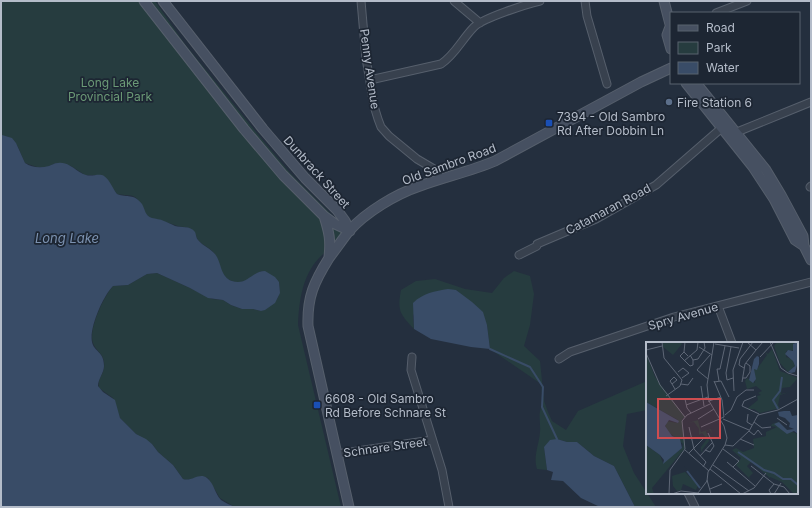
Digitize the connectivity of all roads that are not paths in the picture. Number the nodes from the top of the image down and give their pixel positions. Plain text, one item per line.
1 (144, 1) edge
2 (163, 1) edge
3 (362, 1) edge
4 (454, 1) edge
5 (540, 1) edge
6 (585, 1) edge
7 (664, 1) edge
8 (747, 1) edge
9 (719, 12) edge
10 (480, 23) junction
11 (670, 23) edge
12 (670, 29) edge
13 (670, 46) edge
14 (670, 68) edge
15 (370, 80) junction
16 (607, 84) dead end
17 (687, 84) edge
18 (697, 84) edge
19 (811, 102) edge
20 (725, 125) junction
21 (736, 132) junction
22 (442, 179) junction
23 (324, 216) junction
24 (350, 230) junction
25 (804, 246) junction
26 (519, 255) dead end
27 (329, 258) junction
28 (811, 260) edge
29 (811, 282) edge
30 (718, 306) junction
31 (732, 342) edge
32 (412, 357) dead end
33 (558, 359) dead end
34 (432, 440) junction
35 (337, 454) junction
36 (688, 494) edge
37 (349, 507) edge
38 (449, 507) edge
39 (695, 507) edge

1 - 23 main road, Dunbrack Street
2 - 24 main road, Dunbrack Street
3 - 15 street, Penny Avenue
4 - 10 street
5 - 10 street
6 - 16 street
7 - 11 main road
8 - 9 street
10 - 15 street
12 - 13 main road
14 - 22 main road, Old Sambro Road
15 - 22 street, Penny Avenue
17 - 20 main road
18 - 20 main road
19 - 21 street
20 - 21 main road
20 - 25 main road
20 - 26 street, Catamaran Road
21 - 25 main road
22 - 24 main road, Old Sambro Road
23 - 24 main road, Dunbrack Street
23 - 27 main road
24 - 27 main road, Old Sambro Road
25 - 28 main road
27 - 35 main road, Old Sambro Road
29 - 30 street, Spry Avenue
30 - 31 street
30 - 33 street, Spry Avenue
32 - 34 street
34 - 35 street, Schnare Street
34 - 38 street
35 - 37 main road, Old Sambro Road
36 - 39 street

